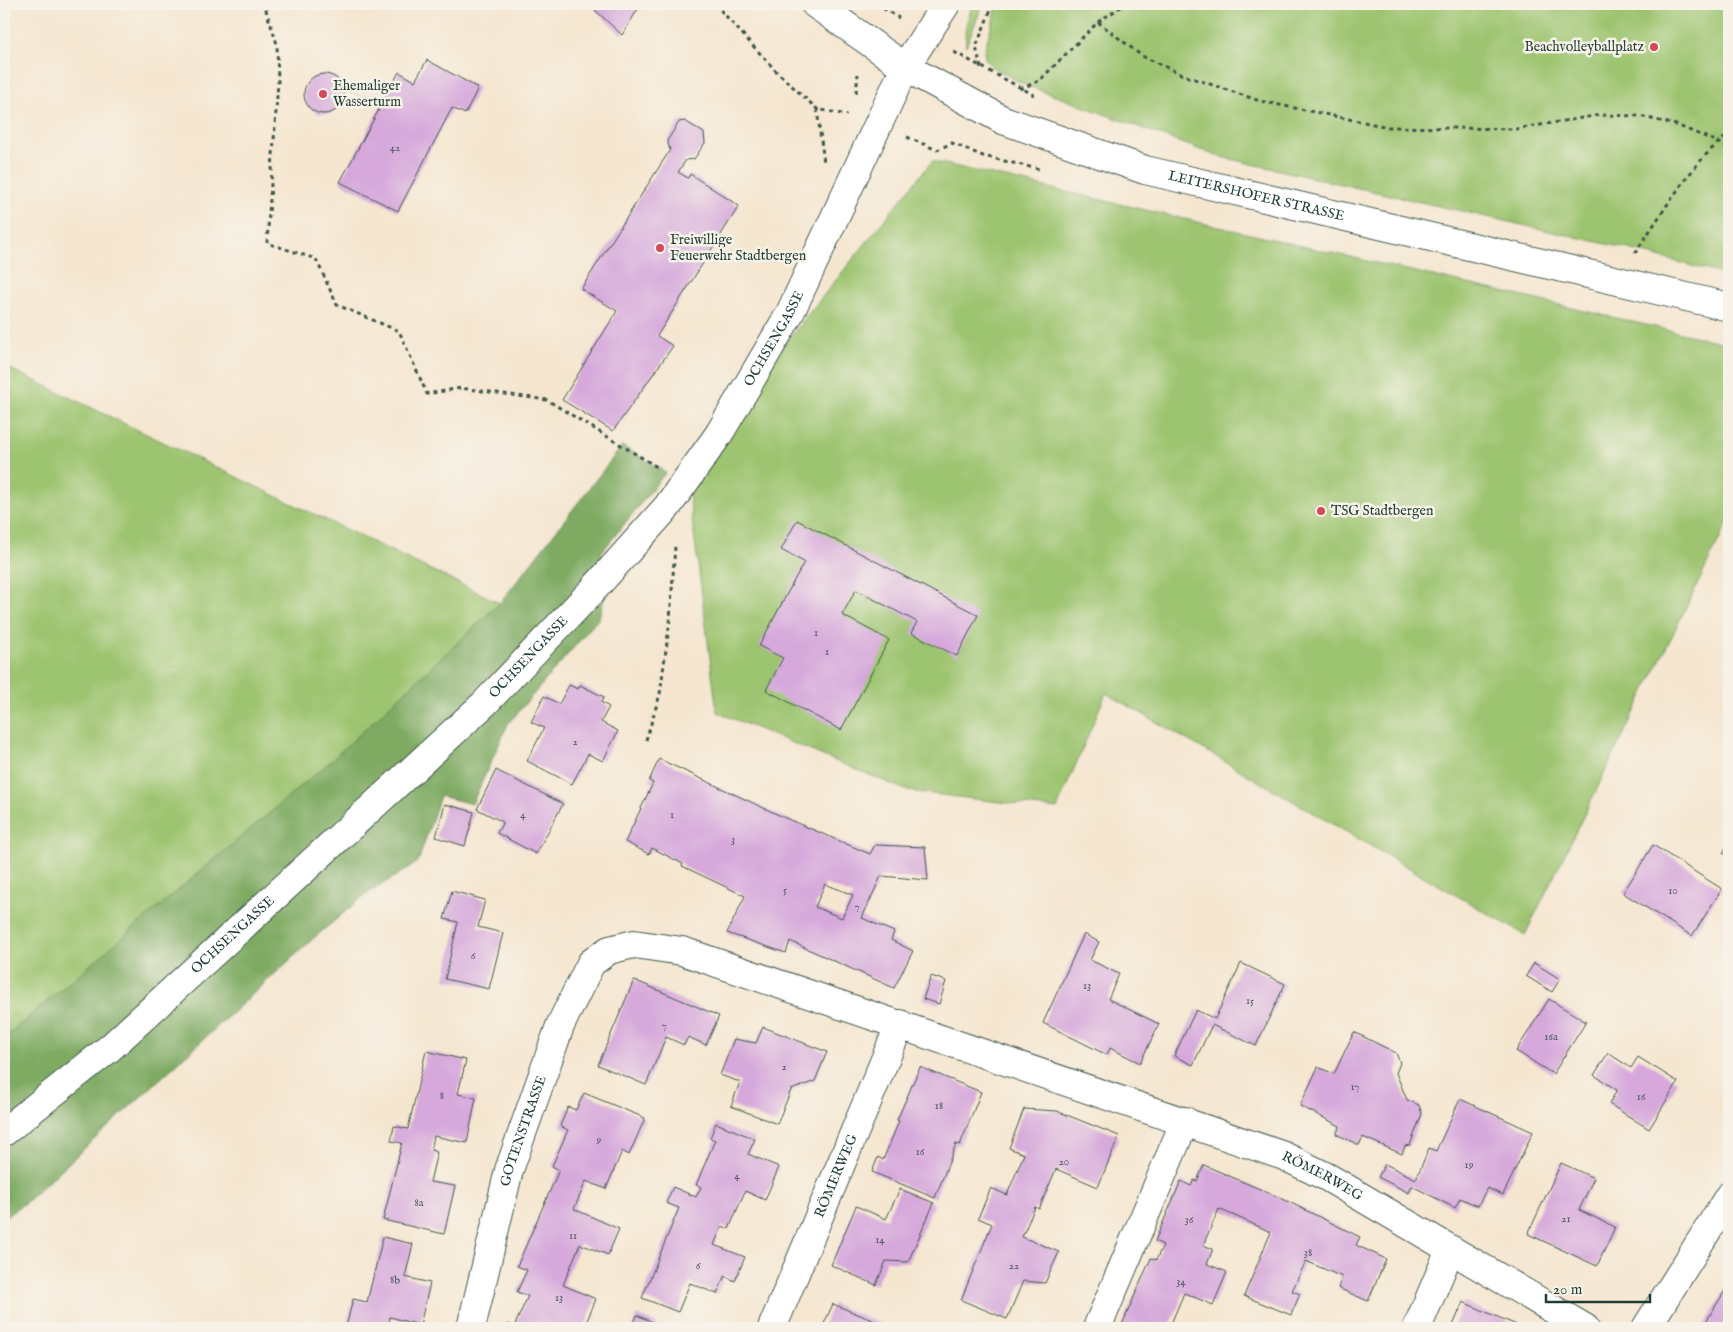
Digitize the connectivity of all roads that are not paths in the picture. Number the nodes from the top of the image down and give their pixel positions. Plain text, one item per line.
1 (814, 4) edge
2 (946, 4) edge
3 (905, 67) junction
4 (1729, 307) edge
5 (609, 950) joint
6 (900, 1024) junction
7 (1185, 1121) junction
8 (4, 1132) edge
9 (1729, 1196) edge
10 (1450, 1250) junction
11 (471, 1328) edge
12 (772, 1328) edge
13 (1097, 1328) edge
14 (1417, 1328) edge
15 (1585, 1328) edge
16 (1646, 1328) edge

1 - 3 street, LEITERSHOFER STRASSE
2 - 3 street, OCHSENGASSE
3 - 4 street, LEITERSHOFER STRASSE
3 - 8 street, OCHSENGASSE
5 - 6 street, RÖMERWEG
5 - 11 street, GOTENSTRASSE
6 - 7 street, RÖMERWEG
6 - 12 street, RÖMERWEG
7 - 10 street, RÖMERWEG
7 - 13 street
9 - 16 street
10 - 14 street
10 - 15 street, RÖMERWEG

